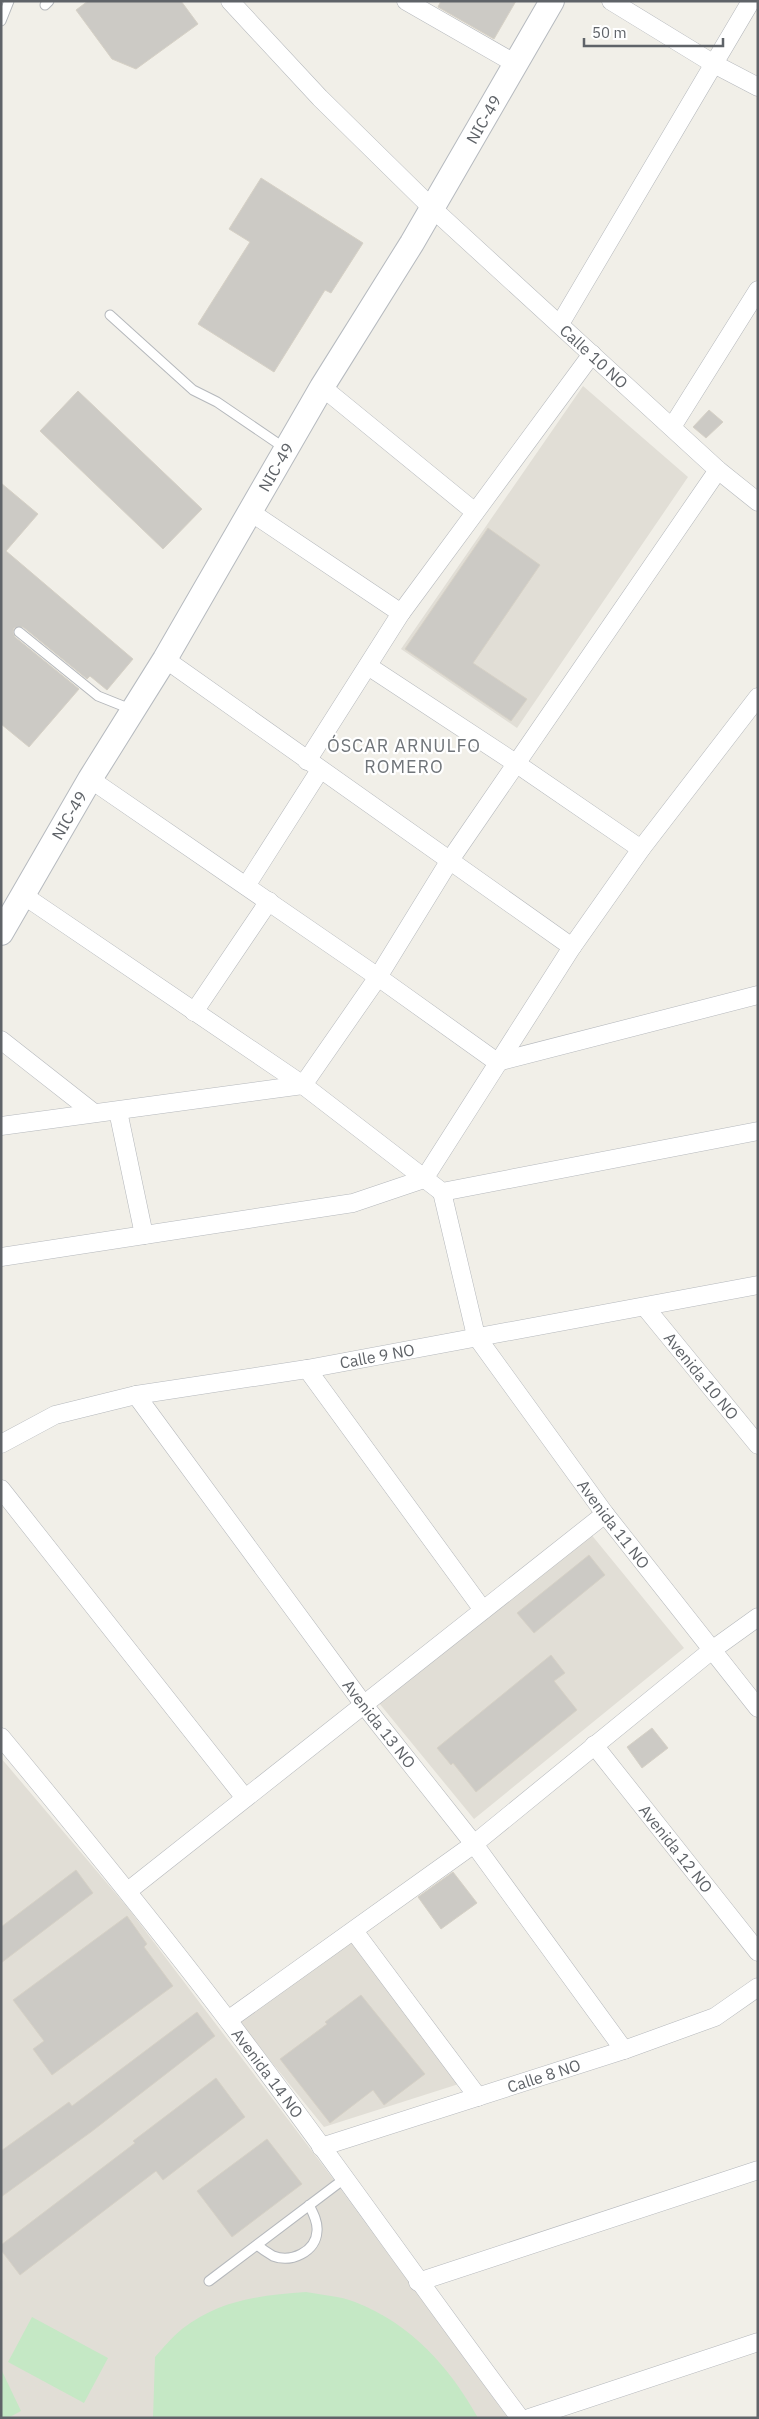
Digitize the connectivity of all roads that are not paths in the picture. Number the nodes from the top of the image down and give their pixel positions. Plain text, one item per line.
1 (9, 1) edge
2 (230, 1) edge
3 (406, 1) edge
4 (552, 1) edge
5 (611, 1) edge
6 (751, 1) edge
7 (1, 21) edge
8 (516, 64) junction
9 (714, 64) junction
10 (758, 87) edge
11 (432, 208) junction
12 (758, 290) edge
13 (110, 315) dead end
14 (560, 324) junction
15 (592, 354) junction
16 (322, 387) junction
17 (672, 428) junction
18 (286, 449) junction
19 (718, 470) junction
20 (758, 502) edge
21 (249, 511) junction
22 (475, 512) junction
23 (401, 613) junction
24 (19, 632) dead end
25 (165, 659) junction
26 (368, 666) junction
27 (758, 697) edge
28 (133, 710) junction
29 (517, 764) junction
30 (314, 765) junction
31 (90, 779) junction
32 (641, 849) junction
33 (450, 860) junction
34 (246, 886) junction
35 (23, 894) junction
36 (269, 902) junction
37 (1, 933) edge
38 (572, 947) junction
39 (378, 977) junction
40 (758, 995) edge
41 (194, 1012) junction
42 (1, 1040) edge
43 (496, 1062) junction
44 (303, 1085) junction
45 (118, 1111) junction
46 (94, 1113) junction
47 (1, 1126) edge
48 (758, 1130) edge
49 (424, 1179) junction
50 (442, 1192) junction
51 (144, 1235) junction
52 (1, 1257) edge
53 (758, 1285) edge
54 (646, 1307) junction
55 (476, 1336) junction
56 (307, 1369) junction
57 (136, 1395) junction
58 (1, 1444) edge
59 (758, 1445) edge
60 (1, 1489) edge
61 (604, 1514) junction
62 (483, 1610) junction
63 (758, 1617) edge
64 (712, 1650) junction
65 (364, 1705) junction
66 (758, 1708) edge
67 (1, 1737) edge
68 (594, 1746) junction
69 (244, 1798) junction
70 (474, 1844) junction
71 (128, 1891) junction
72 (354, 1931) junction
73 (758, 1952) edge
74 (758, 1987) edge
75 (228, 2020) junction
76 (624, 2050) junction
77 (478, 2098) junction
78 (321, 2147) junction
79 (758, 2170) edge
80 (344, 2179) junction
81 (309, 2205) junction
82 (257, 2246) junction
83 (210, 2281) dead end
84 (418, 2282) junction
85 (758, 2342) edge
86 (520, 2418) edge
87 (529, 2418) edge

1 - 7 lane
2 - 11 street, Calle 10 NO
3 - 8 street
4 - 8 street, NIC-49 / NIC-49
5 - 9 street
6 - 9 street
8 - 11 street, NIC-49 / NIC-49
9 - 10 street
9 - 14 street
11 - 14 street, Calle 10 NO
11 - 16 street, NIC-49 / NIC-49
12 - 17 street
13 - 18 lane
14 - 15 street, Calle 10 NO
15 - 17 street, Calle 10 NO
15 - 22 street
16 - 18 street, NIC-49 / NIC-49
16 - 22 street
17 - 19 street, Calle 10 NO
18 - 21 street, NIC-49 / NIC-49
19 - 20 street, Calle 10 NO
19 - 29 street
21 - 23 street
21 - 25 street, NIC-49 / NIC-49
22 - 23 street
23 - 26 street
24 - 28 lane
25 - 28 street, NIC-49 / NIC-49
25 - 30 street
26 - 29 street
26 - 30 street
27 - 32 street
28 - 31 street, NIC-49 / NIC-49
29 - 32 street
29 - 33 street
30 - 33 street
30 - 34 street
31 - 34 street
31 - 35 street, NIC-49 / NIC-49
32 - 38 street
33 - 38 street
33 - 39 street
34 - 36 street
35 - 37 street, NIC-49 / NIC-49
35 - 41 street
36 - 39 street
36 - 41 street
38 - 43 street
39 - 43 street
39 - 44 street
40 - 43 street
41 - 44 street
42 - 46 street
43 - 49 street
44 - 45 street
44 - 49 street
45 - 46 street
45 - 51 street
46 - 47 street
48 - 50 street
49 - 50 street
49 - 51 street
50 - 55 street
51 - 52 street
53 - 54 street, Calle 9 NO
54 - 55 street, Calle 9 NO
54 - 59 street, Avenida 10 NO
55 - 56 street, Calle 9 NO
55 - 61 street, Avenida 11 NO
56 - 57 street, Calle 9 NO
56 - 62 street
57 - 58 street, Calle 9 NO
57 - 65 street, Avenida 13 NO
60 - 69 street
61 - 62 street
61 - 64 street, Avenida 11 NO
62 - 65 street
63 - 64 street
64 - 66 street, Avenida 11 NO
64 - 68 street
65 - 69 street
65 - 70 street, Avenida 13 NO
67 - 71 street, Avenida 14 NO
68 - 70 street
68 - 73 street, Avenida 12 NO
69 - 71 street
70 - 72 street
70 - 76 street, Avenida 13 NO
71 - 75 street, Avenida 14 NO
72 - 75 street
72 - 77 street
74 - 76 street, Calle 8 NO
75 - 78 street, Avenida 14 NO
76 - 77 street, Calle 8 NO
77 - 78 street, Calle 8 NO
78 - 80 street, Avenida 14 NO
79 - 84 street
80 - 81 lane
80 - 84 street, Avenida 14 NO
81 - 82 lane
81 - 82 lane
82 - 83 lane
84 - 86 street, Avenida 14 NO
85 - 87 street

